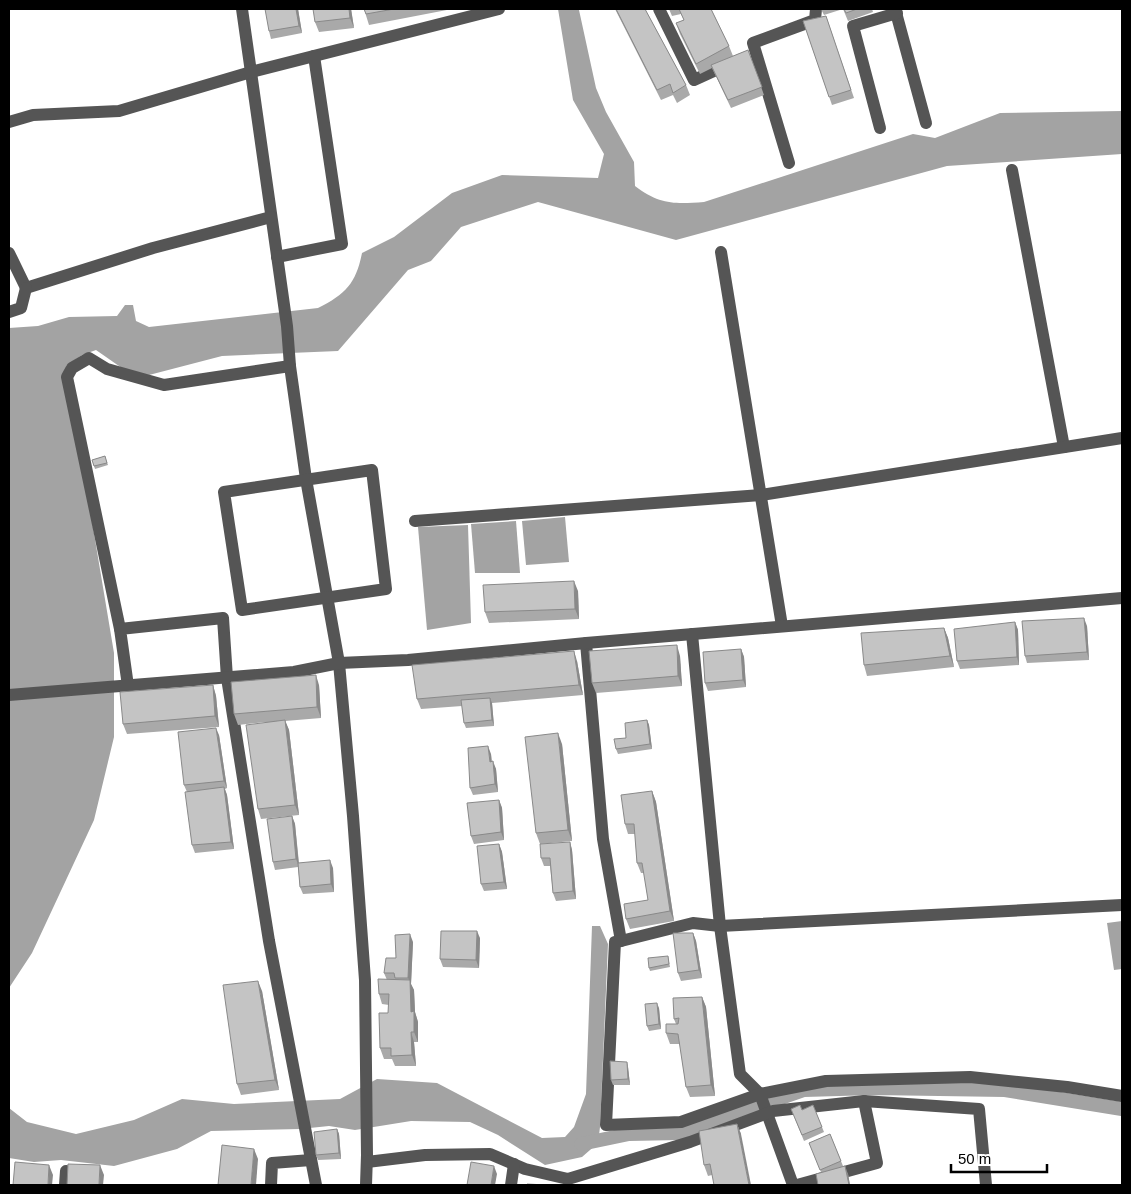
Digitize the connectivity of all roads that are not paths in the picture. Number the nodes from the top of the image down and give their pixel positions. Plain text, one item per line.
1 (242, 9) edge
2 (499, 9) edge
3 (659, 9) edge
4 (816, 9) edge
5 (896, 11) edge
6 (314, 56) junction
7 (747, 57) junction
8 (252, 72) junction
9 (9, 122) edge
10 (926, 123) dead end
11 (880, 128) dead end
12 (789, 163) dead end
13 (1012, 170) dead end
14 (271, 217) junction
15 (720, 252) dead end
16 (9, 253) edge
17 (277, 256) junction
18 (26, 288) junction
19 (9, 312) edge
20 (290, 366) junction
21 (1122, 438) edge
22 (1064, 447) junction
23 (306, 479) junction
24 (761, 495) junction
25 (415, 521) dead end
26 (325, 596) junction
27 (1122, 598) edge
28 (242, 610) junction
29 (223, 618) junction
30 (782, 626) junction
31 (120, 629) junction
32 (692, 634) junction
33 (586, 643) junction
34 (339, 663) junction
35 (227, 678) junction
36 (124, 686) junction
37 (9, 696) edge
38 (1122, 905) edge
39 (720, 926) junction
40 (622, 941) junction
41 (760, 1094) junction
42 (1122, 1096) edge
43 (864, 1101) junction
44 (766, 1114) junction
45 (367, 1158) junction
46 (312, 1160) junction
47 (514, 1164) junction
48 (66, 1170) edge
49 (576, 1181) edge
50 (65, 1185) edge
51 (271, 1185) edge
52 (316, 1185) edge
53 (366, 1185) edge
54 (511, 1185) edge
55 (792, 1185) edge
56 (797, 1185) edge
57 (986, 1185) edge

1 - 8 street
2 - 6 street
3 - 7 street
4 - 7 street
5 - 10 street
5 - 11 street
6 - 8 street
6 - 17 street
7 - 12 street
8 - 9 street
8 - 14 street
13 - 22 street
14 - 17 street
14 - 18 street
15 - 24 street
16 - 18 street
17 - 20 street
18 - 19 street
20 - 23 street
20 - 31 street
21 - 22 street
22 - 24 street
23 - 26 street
23 - 26 street
23 - 28 street
24 - 25 street
24 - 30 street
26 - 28 street
26 - 34 street
27 - 30 street
28 - 29 street
29 - 31 street
29 - 35 street
30 - 32 street
31 - 36 street
32 - 33 street
32 - 39 street
33 - 34 street
33 - 40 street
34 - 35 street
34 - 45 street
35 - 36 street
35 - 46 street
36 - 37 street
38 - 39 street
39 - 40 street
39 - 41 street
40 - 41 street
41 - 42 street
41 - 44 street
43 - 44 street
43 - 56 street
43 - 57 street
44 - 49 street
44 - 55 street
45 - 47 street
45 - 53 street
46 - 51 street
46 - 52 street
47 - 49 street
47 - 54 street
48 - 50 street

